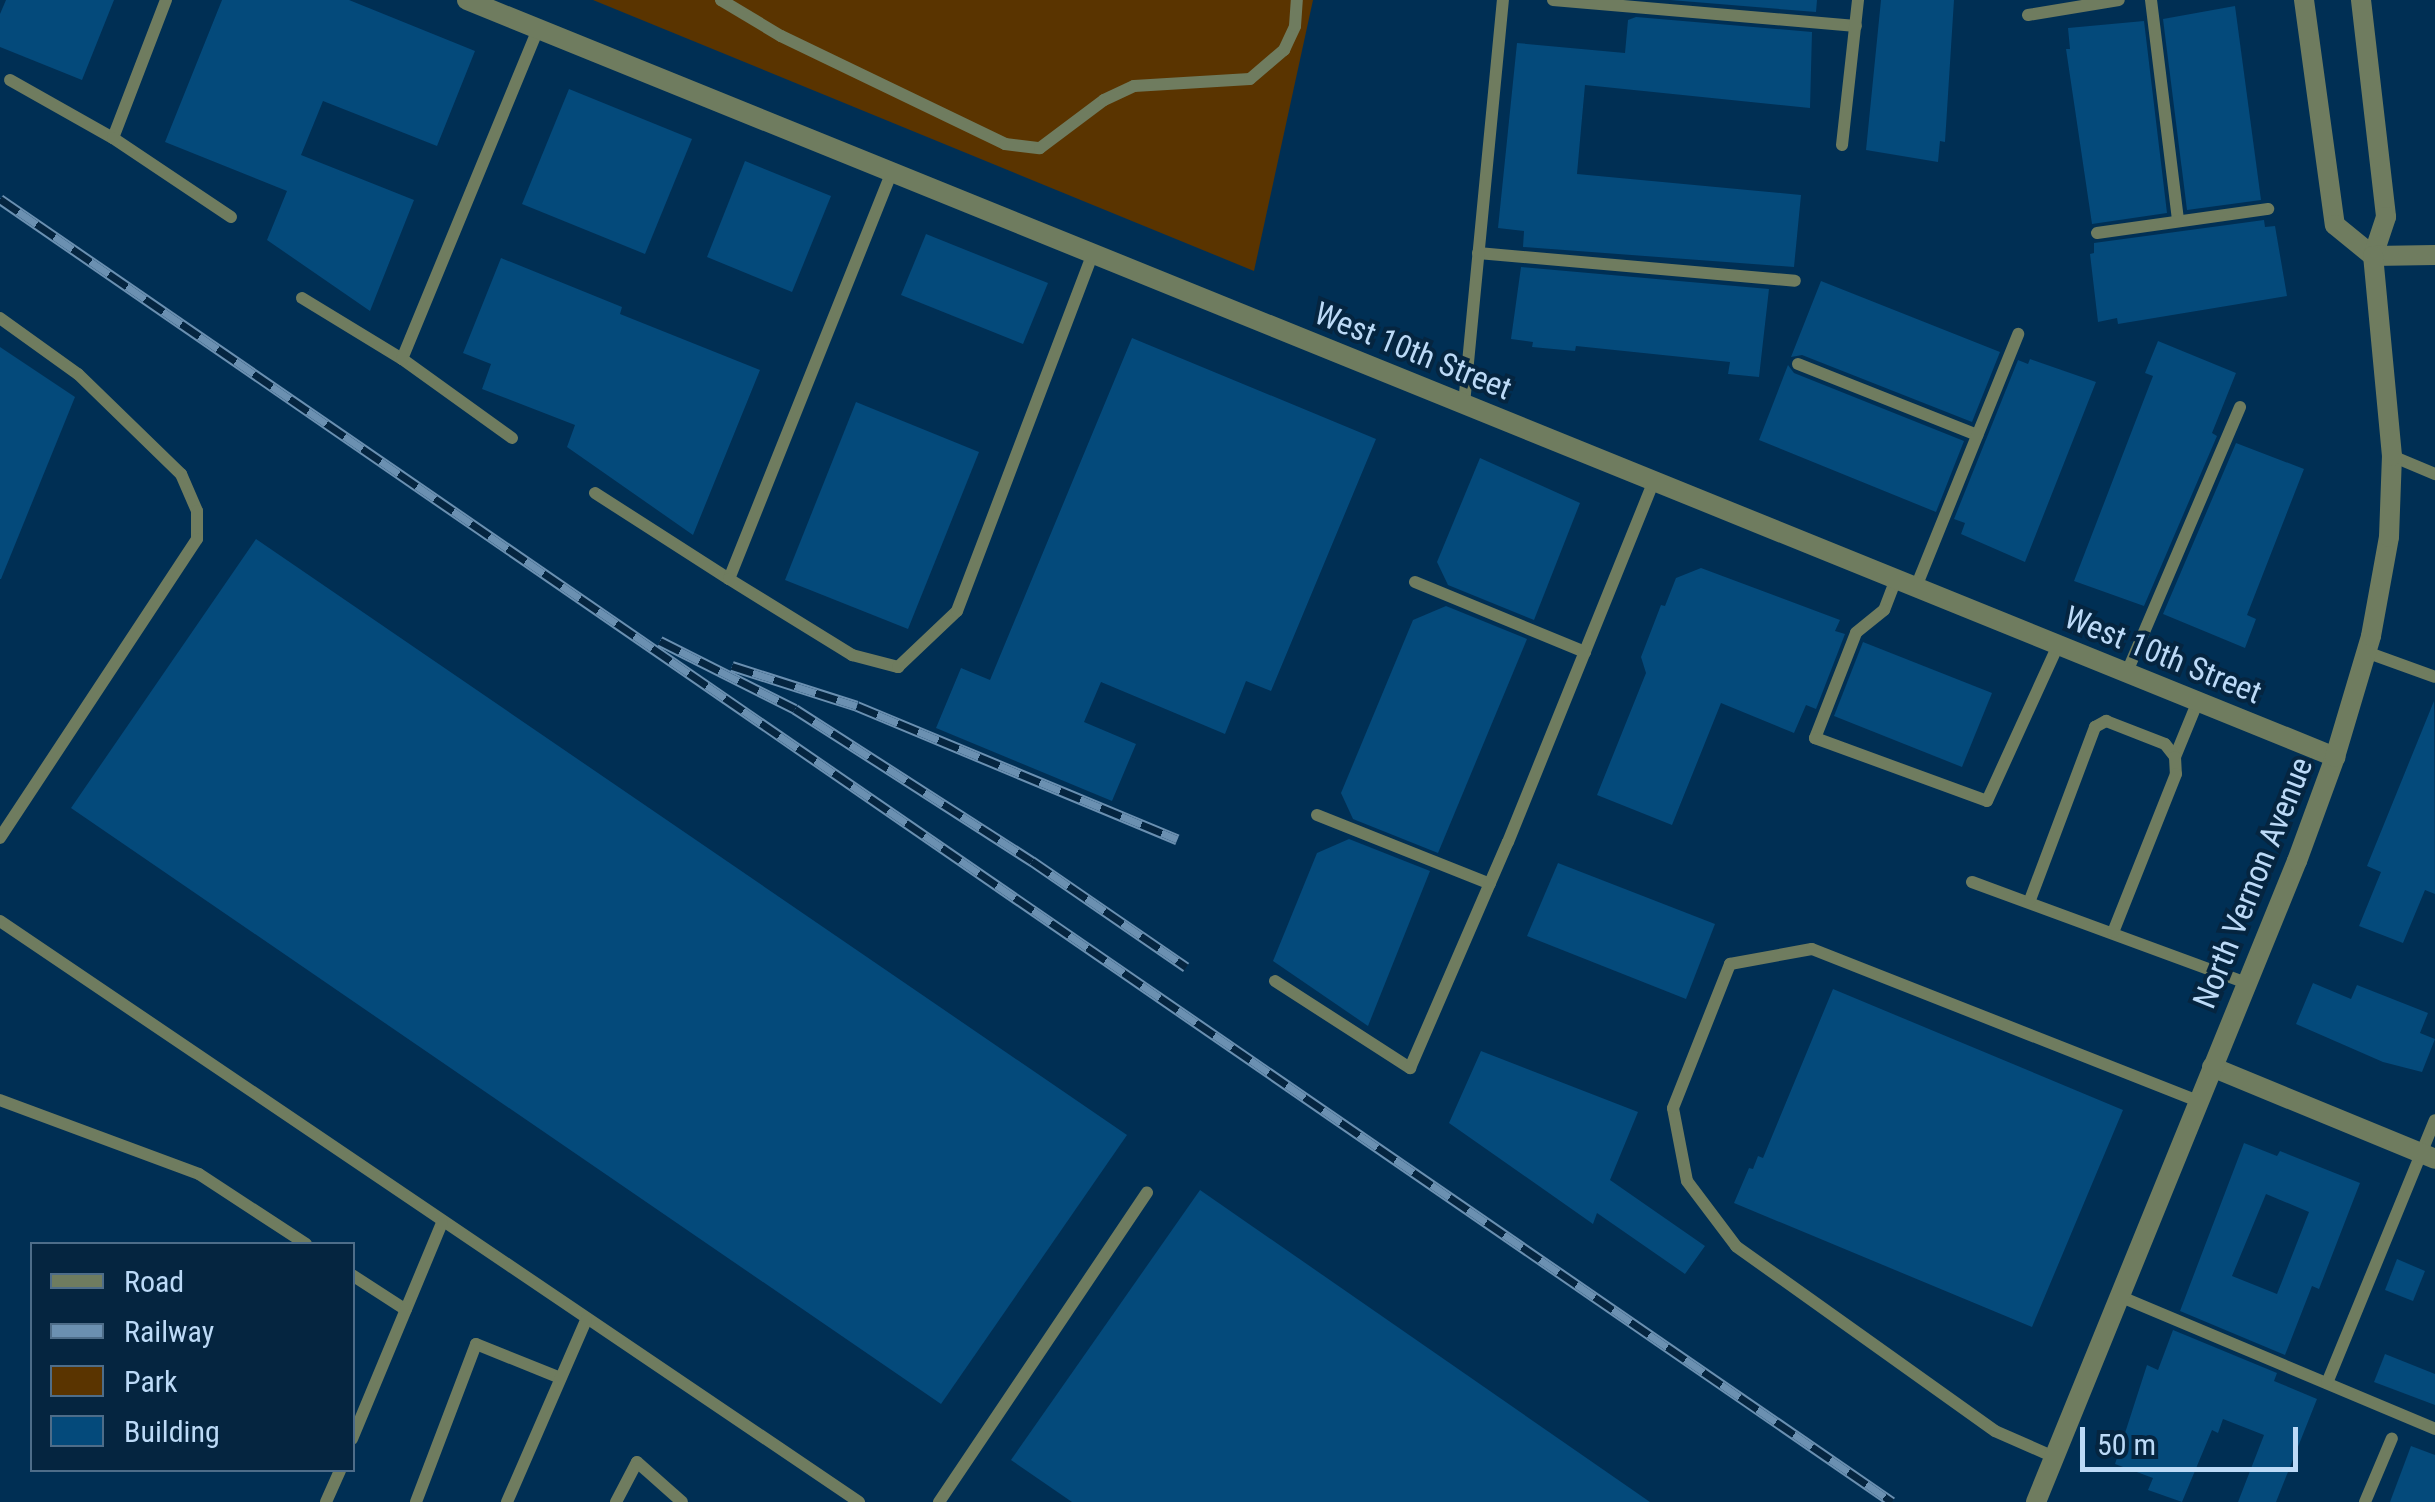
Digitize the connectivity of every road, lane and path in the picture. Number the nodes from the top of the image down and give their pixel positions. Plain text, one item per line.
1 (166, 0) edge
2 (467, 0) edge
3 (721, 0) edge
4 (1297, 0) edge
5 (1502, 0) edge
6 (1553, 0) edge
7 (1858, 0) edge
8 (2119, 0) edge
9 (2151, 0) edge
10 (2304, 0) edge
11 (2361, 0) edge
12 (2028, 15) dead end
13 (1856, 26) junction
14 (538, 29) junction
15 (10, 80) dead end
16 (113, 138) junction
17 (1842, 145) dead end
18 (892, 172) junction
19 (2268, 210) dead end
20 (231, 217) dead end
21 (2178, 220) junction
22 (2097, 233) dead end
23 (1478, 253) junction
24 (1093, 254) junction
25 (2435, 255) edge
26 (2373, 256) junction
27 (1796, 281) dead end
28 (302, 298) dead end
29 (0, 318) edge
30 (2018, 334) dead end
31 (402, 359) junction
32 (1798, 364) dead end
33 (1464, 404) junction
34 (2240, 407) dead end
35 (1978, 435) junction
36 (512, 438) dead end
37 (2392, 456) junction
38 (2435, 474) edge
39 (1654, 480) junction
40 (595, 493) dead end
41 (729, 579) junction
42 (1415, 582) dead end
43 (1906, 583) junction
44 (2058, 644) junction
45 (1585, 652) junction
46 (2366, 652) junction
47 (2127, 672) junction
48 (2435, 677) edge
49 (2198, 702) junction
50 (2176, 757) junction
51 (2335, 757) junction
52 (1317, 815) dead end
53 (0, 838) edge
54 (1972, 882) dead end
55 (1490, 884) junction
56 (2030, 900) junction
57 (0, 921) edge
58 (2114, 932) junction
59 (1275, 981) dead end
60 (2246, 983) junction
61 (2212, 1067) junction
62 (0, 1100) edge
63 (2198, 1101) junction
64 (2435, 1120) edge
65 (2428, 1156) edge
66 (1147, 1192) dead end
67 (442, 1224) junction
68 (303, 1242) edge
69 (355, 1277) edge
70 (2119, 1296) junction
71 (406, 1310) junction
72 (586, 1320) junction
73 (558, 1377) junction
74 (2327, 1383) junction
75 (2435, 1429) edge
76 (355, 1432) edge
77 (2392, 1438) dead end
78 (2054, 1457) junction
79 (339, 1472) edge
80 (2045, 1498) edge
81 (326, 1502) edge
82 (416, 1502) edge
83 (507, 1502) edge
84 (616, 1502) edge
85 (682, 1502) edge
86 (860, 1502) edge
87 (940, 1502) edge
88 (2365, 1502) edge

1 - 16 lane
2 - 14 street, West 10th Street
3 - 4 lane
5 - 23 lane
6 - 13 lane
7 - 13 lane
8 - 12 lane
9 - 21 lane
10 - 26 street
11 - 26 street, North Vernon Avenue
13 - 17 lane
14 - 18 street, West 10th Street
14 - 31 lane
15 - 16 lane
16 - 20 lane
18 - 24 street, West 10th Street
18 - 41 lane
19 - 21 lane
21 - 22 lane
23 - 27 lane
23 - 33 lane
24 - 33 street, West 10th Street
24 - 41 lane
25 - 26 street
26 - 37 street, North Vernon Avenue
28 - 31 lane
29 - 53 lane
30 - 35 lane
31 - 36 lane
32 - 35 lane
33 - 39 street, West 10th Street
34 - 47 lane
35 - 43 lane
37 - 38 lane
37 - 46 street, North Vernon Avenue
39 - 43 street, West 10th Street
39 - 45 lane
40 - 41 lane
42 - 45 lane
43 - 44 street, West 10th Street
43 - 44 lane
44 - 47 street, West 10th Street
45 - 55 lane
46 - 48 lane
46 - 51 street, North Vernon Avenue
47 - 49 street, West 10th Street
49 - 50 lane
49 - 51 street, West 10th Street
50 - 56 lane
50 - 58 lane
51 - 60 street, North Vernon Avenue
52 - 55 lane
54 - 56 lane
55 - 59 lane
56 - 58 lane
57 - 67 lane
58 - 60 lane
60 - 61 street, North Vernon Avenue
61 - 63 street, North Vernon Avenue
61 - 65 street
62 - 68 lane
63 - 70 street, North Vernon Avenue
63 - 78 lane
64 - 65 lane
65 - 74 lane
66 - 87 lane
67 - 71 lane
67 - 72 lane
69 - 71 lane
70 - 74 lane
70 - 78 street, North Vernon Avenue
71 - 76 lane
72 - 73 lane
72 - 86 lane
73 - 82 lane
73 - 83 lane
74 - 75 lane
77 - 88 lane
78 - 80 street, North Vernon Avenue
79 - 81 lane
84 - 85 lane

